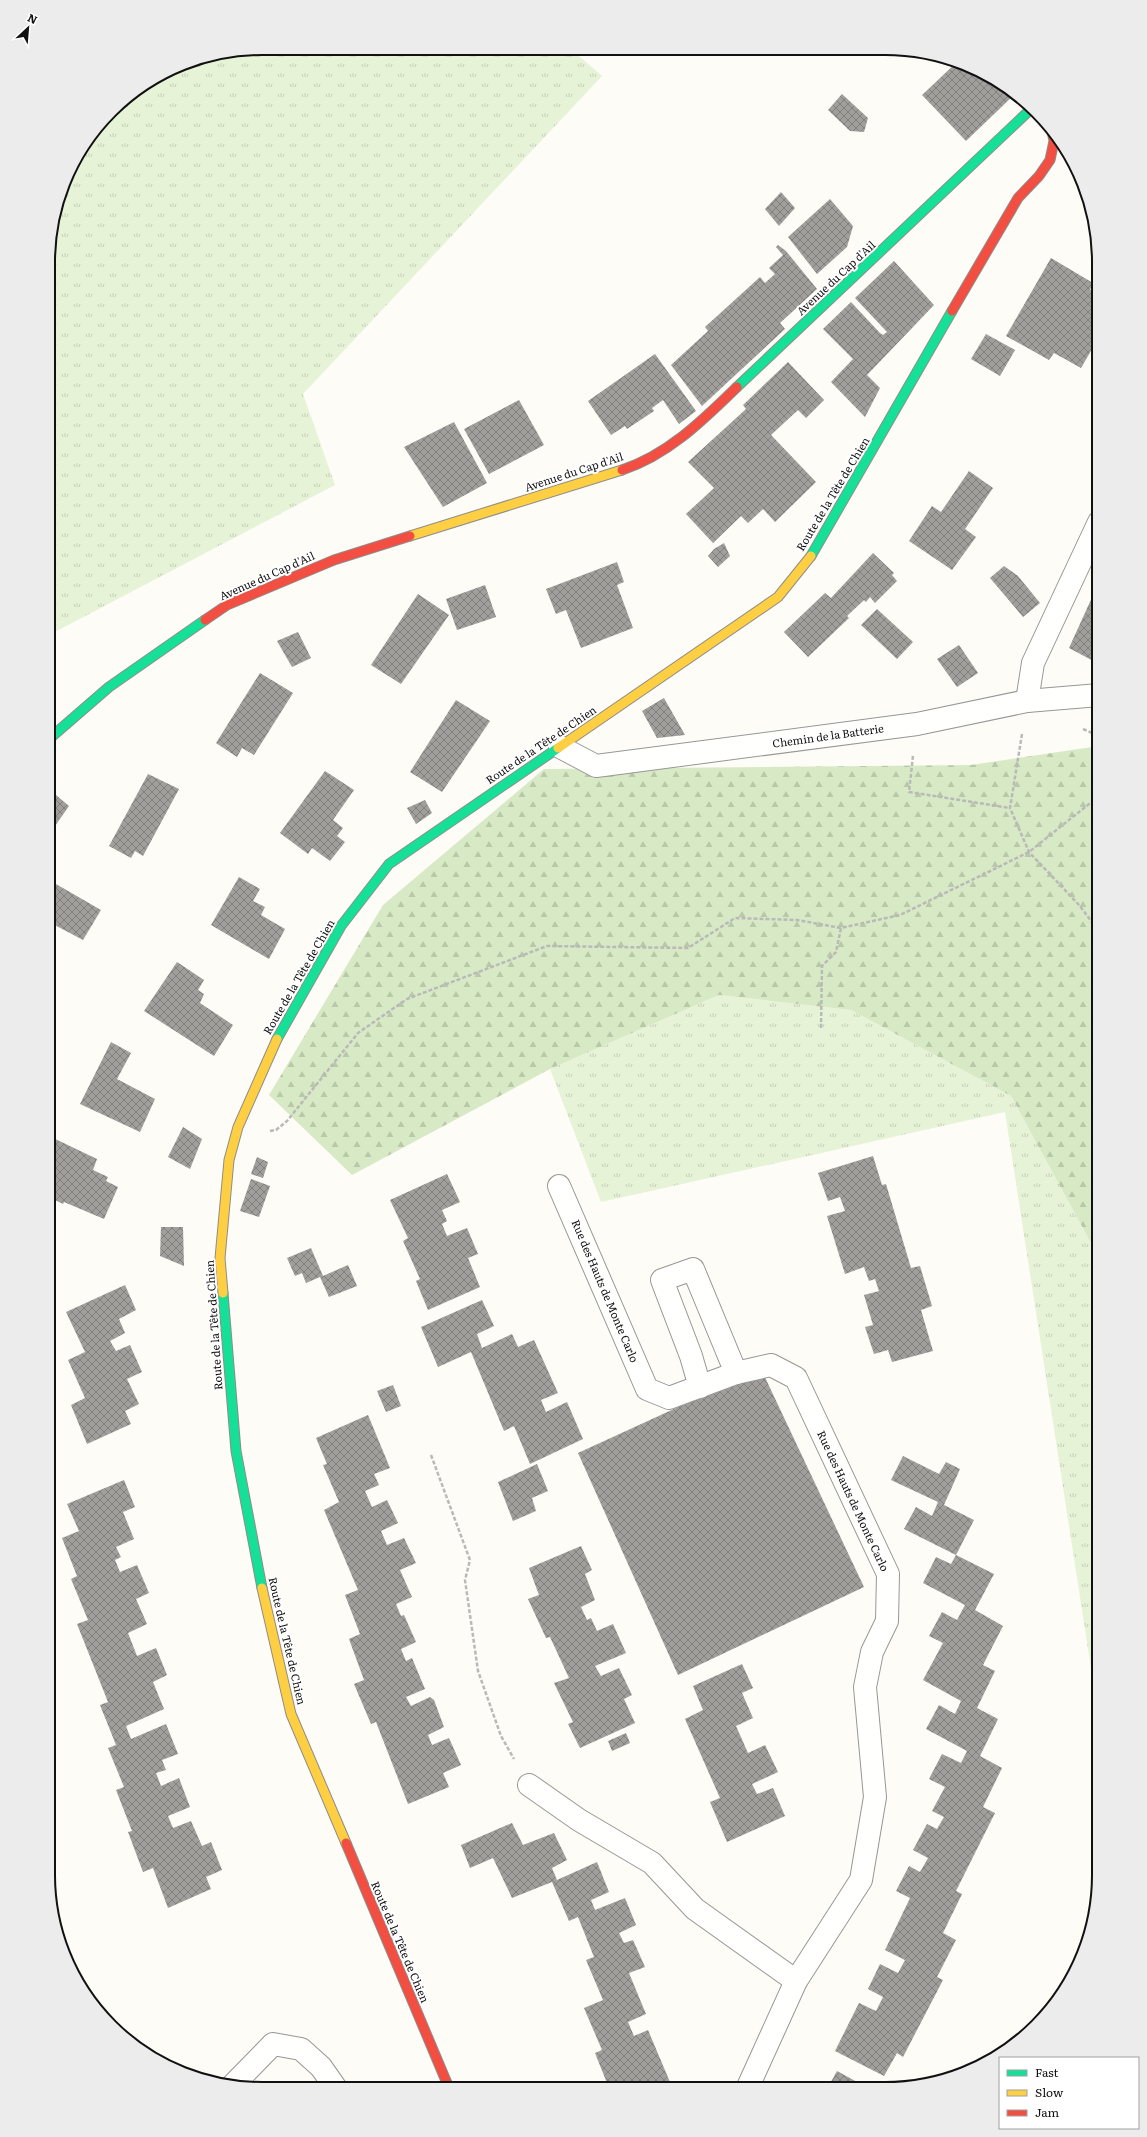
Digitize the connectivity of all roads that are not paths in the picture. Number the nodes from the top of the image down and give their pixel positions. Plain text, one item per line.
1 (1027, 112) edge
2 (1055, 144) edge
3 (1092, 537) edge
4 (1092, 696) edge
5 (1027, 701) junction
6 (55, 734) edge
7 (560, 747) junction
8 (559, 1186) dead end
9 (736, 1373) junction
10 (700, 1387) junction
11 (529, 1785) road end
12 (796, 1981) junction
13 (238, 2080) edge
14 (332, 2082) edge
15 (446, 2082) edge
16 (751, 2082) edge

1 - 6 street, Avenue du Cap d'Ail
2 - 7 street, Route de la Tête de Chien
3 - 5 street
4 - 5 street, Chemin de la Batterie
5 - 7 street, Chemin de la Batterie
7 - 15 street, Route de la Tête de Chien
8 - 10 street, Rue des Hauts de Monte Carlo
9 - 10 street, Rue des Hauts de Monte Carlo
9 - 10 street
9 - 12 street, Rue des Hauts de Monte Carlo
11 - 12 street
12 - 16 street, Rue des Hauts de Monte Carlo
13 - 14 street

